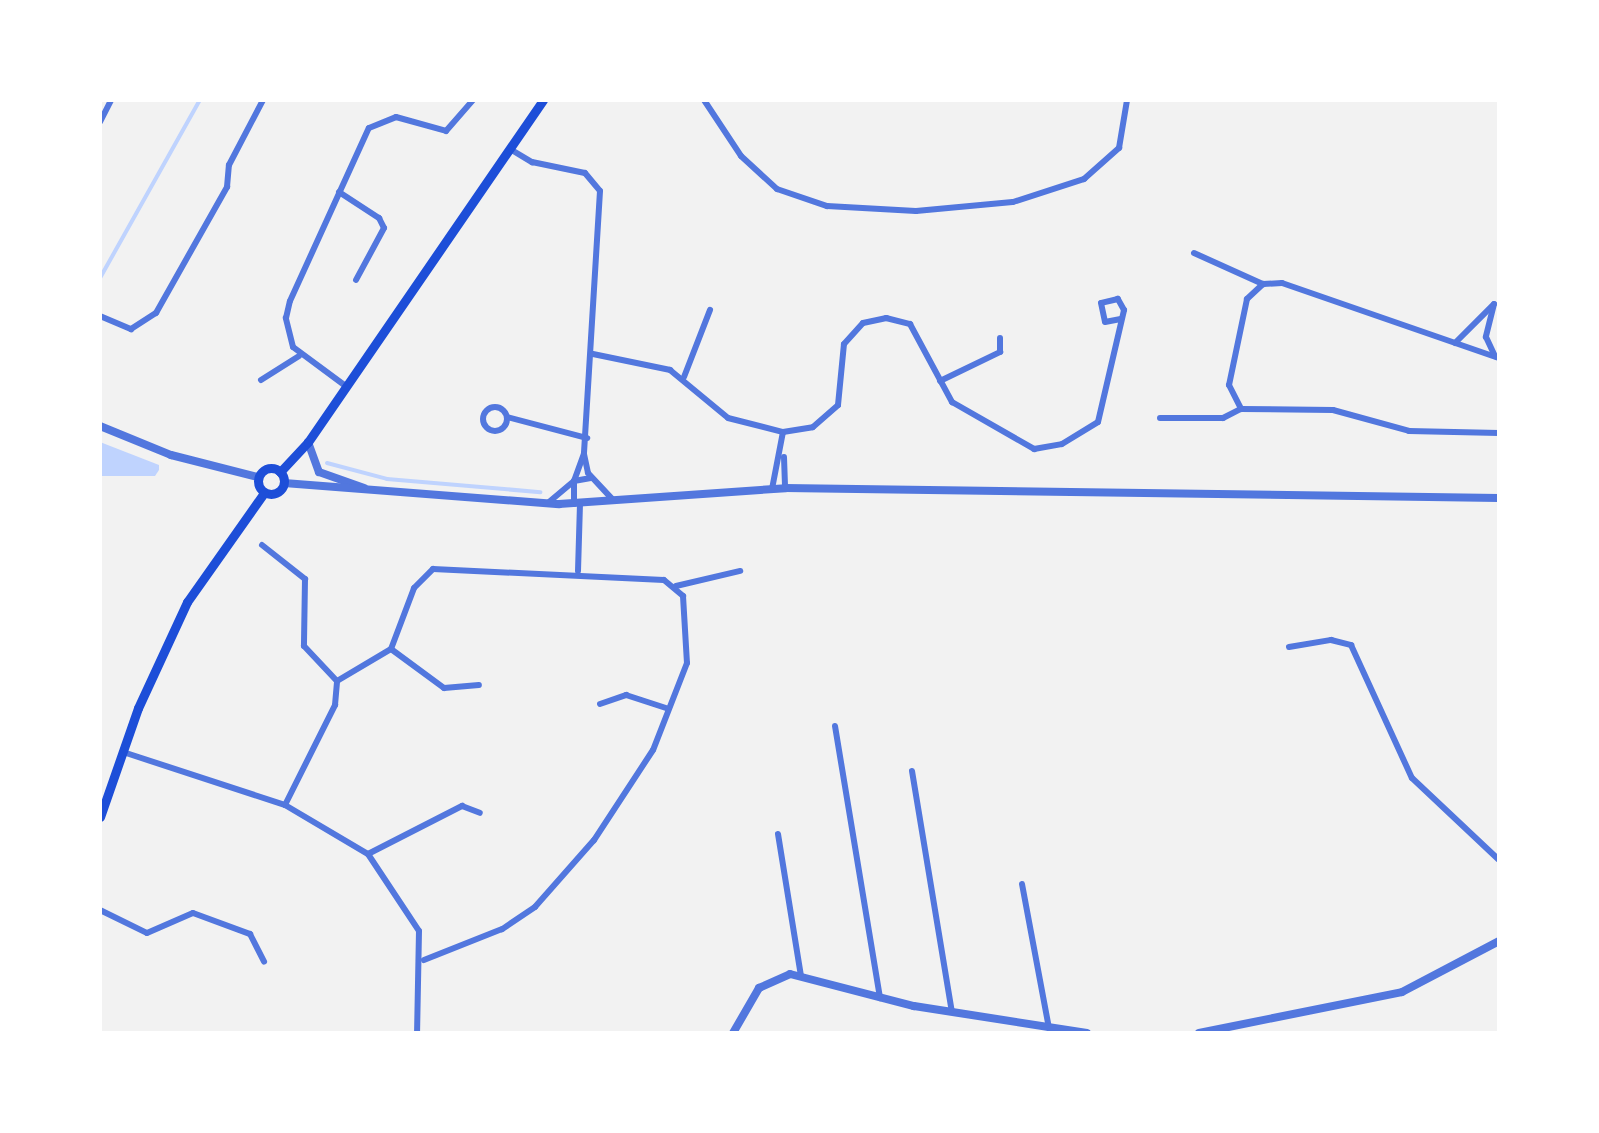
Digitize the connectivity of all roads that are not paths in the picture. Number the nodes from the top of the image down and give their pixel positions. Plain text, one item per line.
1 (111, 100) edge
2 (263, 100) edge
3 (473, 100) edge
4 (543, 100) edge
5 (704, 100) edge
6 (1127, 100) edge
7 (100, 122) edge
8 (510, 149) junction
9 (338, 192) junction
10 (1194, 253) dead end
11 (356, 280) dead end
12 (1263, 284) junction
13 (1497, 302) edge
14 (710, 310) dead end
15 (100, 316) edge
16 (1121, 319) junction
17 (1000, 338) dead end
18 (1455, 343) junction
19 (593, 354) junction
20 (299, 356) junction
21 (1497, 357) edge
22 (684, 377) junction
23 (260, 380) dead end
24 (940, 382) junction
25 (347, 386) junction
26 (1241, 409) junction
27 (507, 417) dead end
28 (1160, 418) dead end
29 (100, 426) edge
30 (783, 432) junction
31 (1499, 433) edge
32 (587, 438) junction
33 (308, 442) junction
34 (584, 454) junction
35 (783, 456) junction
36 (280, 472) junction
37 (258, 477) junction
38 (592, 478) junction
39 (574, 481) junction
40 (284, 483) junction
41 (772, 488) junction
42 (785, 488) junction
43 (264, 492) junction
44 (388, 494) junction
45 (1499, 498) edge
46 (618, 501) junction
47 (544, 504) junction
48 (577, 504) junction
49 (262, 545) dead end
50 (740, 571) dead end
51 (578, 572) junction
52 (676, 586) junction
53 (1289, 647) dead end
54 (391, 649) junction
55 (337, 681) junction
56 (479, 685) dead end
57 (600, 704) dead end
58 (666, 708) junction
59 (835, 726) dead end
60 (122, 752) junction
61 (912, 771) dead end
62 (104, 781) edge
63 (102, 798) edge
64 (286, 805) junction
65 (480, 813) dead end
66 (100, 817) edge
67 (778, 834) dead end
68 (368, 854) junction
69 (1499, 860) edge
70 (1022, 884) dead end
71 (100, 910) edge
72 (1499, 941) edge
73 (424, 960) junction
74 (264, 962) dead end
75 (802, 976) junction
76 (880, 998) junction
77 (952, 1013) junction
78 (1049, 1028) junction
79 (417, 1033) edge
80 (733, 1033) edge
81 (1087, 1033) edge
82 (1199, 1033) edge

1 - 7 street
2 - 15 street
3 - 9 street
4 - 8 main road
5 - 6 street
8 - 19 street
8 - 25 main road
9 - 11 street
9 - 20 street
10 - 12 street
12 - 18 street
12 - 26 street
13 - 18 street
13 - 21 street
14 - 22 street
16 - 16 street
16 - 24 street
17 - 24 street
18 - 21 street
19 - 22 street
19 - 32 street
20 - 23 street
20 - 25 street
22 - 30 street
24 - 30 street
25 - 33 main road
26 - 28 street
26 - 31 street
27 - 32 street
29 - 37 street
30 - 35 street
32 - 34 street
33 - 36 main road
33 - 44 street
34 - 38 street
34 - 39 street
35 - 41 street
35 - 42 street
36 - 37 main road
36 - 40 main road
37 - 43 main road
38 - 39 street
38 - 46 street
39 - 47 street
39 - 48 street
40 - 43 main road
40 - 44 street
41 - 42 street
41 - 46 street
42 - 45 street
43 - 60 main road
44 - 47 street
46 - 48 street
47 - 48 street
48 - 51 street
49 - 55 street
50 - 52 street
51 - 52 street
51 - 54 street
52 - 58 street
53 - 69 street
54 - 55 street
54 - 56 street
55 - 64 street
57 - 58 street
58 - 73 street
59 - 76 street
60 - 62 main road
60 - 64 street
61 - 77 street
62 - 63 main road
63 - 66 main road
64 - 68 street
65 - 68 street
67 - 75 street
68 - 73 street
70 - 78 street
71 - 74 street
72 - 82 street
73 - 79 street
75 - 76 street
75 - 80 street
76 - 77 street
77 - 78 street
78 - 81 street

